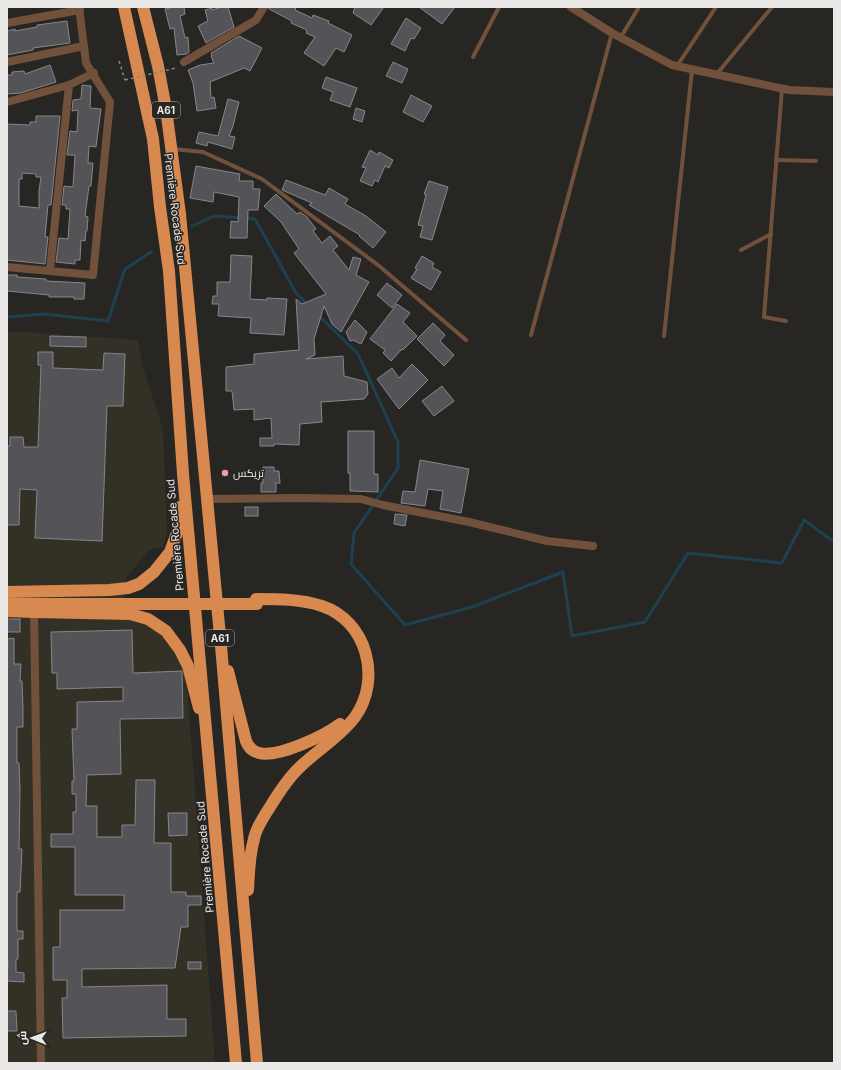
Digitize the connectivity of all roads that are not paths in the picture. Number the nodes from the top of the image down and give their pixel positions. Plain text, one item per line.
1 (124, 7) edge
2 (143, 7) edge
3 (264, 7) edge
4 (499, 7) edge
5 (571, 7) edge
6 (639, 7) edge
7 (716, 7) edge
8 (772, 7) edge
9 (79, 8) edge
10 (7, 24) edge
11 (612, 33) junction
12 (620, 38) junction
13 (84, 46) junction
14 (472, 57) dead end
15 (7, 62) edge
16 (184, 62) dead end
17 (677, 67) junction
18 (692, 70) junction
19 (94, 73) junction
20 (716, 75) junction
21 (69, 85) junction
22 (782, 89) junction
23 (834, 92) edge
24 (7, 102) edge
25 (172, 149) junction
26 (776, 160) junction
27 (816, 161) dead end
28 (771, 234) junction
29 (741, 250) dead end
30 (7, 267) edge
31 (50, 270) junction
32 (786, 321) dead end
33 (531, 335) dead end
34 (664, 336) dead end
35 (466, 340) dead end
36 (183, 474) junction
37 (207, 499) junction
38 (593, 546) dead end
39 (7, 592) edge
40 (7, 598) edge
41 (256, 602) junction
42 (7, 604) edge
43 (7, 611) edge
44 (34, 612) junction
45 (220, 646) junction
46 (206, 726) junction
47 (247, 944) junction
48 (41, 1063) edge
49 (236, 1063) edge
50 (257, 1063) edge

1 - 36 highway, Première Rocade Sud / A61
2 - 25 highway, Première Rocade Sud / A61
3 - 16 street
4 - 14 lane
5 - 11 street
6 - 12 lane
7 - 17 lane
8 - 20 lane
9 - 10 street
9 - 13 street
11 - 12 street
11 - 33 lane
12 - 17 street
13 - 15 street
13 - 19 street
17 - 18 street
18 - 20 street
18 - 34 lane
19 - 21 street
19 - 31 street
20 - 22 street
21 - 24 street
21 - 31 street
22 - 23 street
22 - 26 lane
25 - 35 lane
25 - 37 highway, Première Rocade Sud / A61
26 - 27 lane
26 - 28 lane
28 - 29 lane
28 - 32 lane
30 - 31 street
36 - 39 highway
36 - 46 highway, Première Rocade Sud / A61
37 - 38 street
37 - 45 highway, Première Rocade Sud / A61
40 - 41 highway
41 - 42 highway, bridge
41 - 45 highway
41 - 47 highway
43 - 44 highway
44 - 46 highway
44 - 48 street
45 - 47 highway, Première Rocade Sud / A61
46 - 49 highway, Première Rocade Sud / A61
47 - 50 highway, Première Rocade Sud / A61

